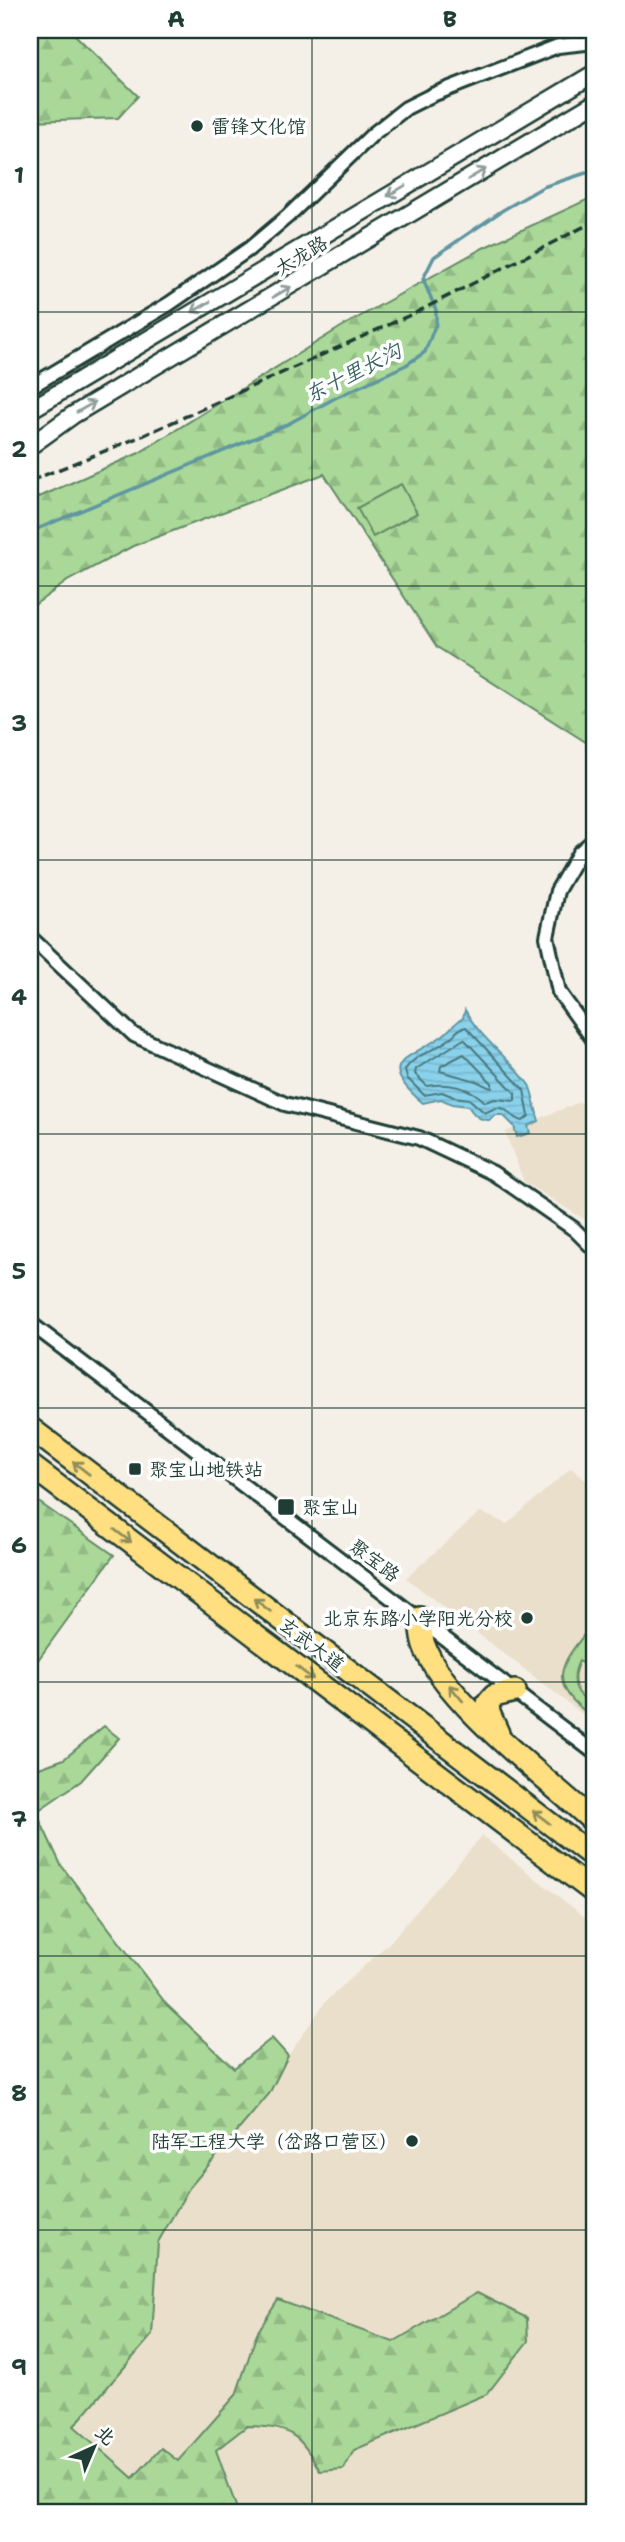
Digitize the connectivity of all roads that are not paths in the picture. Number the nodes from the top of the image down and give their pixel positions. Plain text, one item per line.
1 (595, 41) edge
2 (588, 77) edge
3 (595, 103) edge
4 (30, 387) edge
5 (30, 410) edge
6 (30, 446) edge
7 (595, 839) edge
8 (30, 937) edge
9 (595, 1042) edge
10 (595, 1250) edge
11 (30, 1324) edge
12 (30, 1428) edge
13 (30, 1465) edge
14 (420, 1618) junction
15 (515, 1691) junction
16 (500, 1738) junction
17 (595, 1753) edge
18 (595, 1823) edge
19 (595, 1858) edge
20 (595, 1893) edge

1 - 4 street
2 -> 5 street
6 -> 3 street, 太龙路
7 - 9 street
8 - 10 street
11 - 14 street, 聚宝路
19 -> 12 highway, 玄武大道
13 -> 20 highway, 玄武大道
14 - 15 street, 聚宝路
16 -> 14 highway
15 - 16 highway
15 - 17 street, 聚宝路
16 - 18 highway

